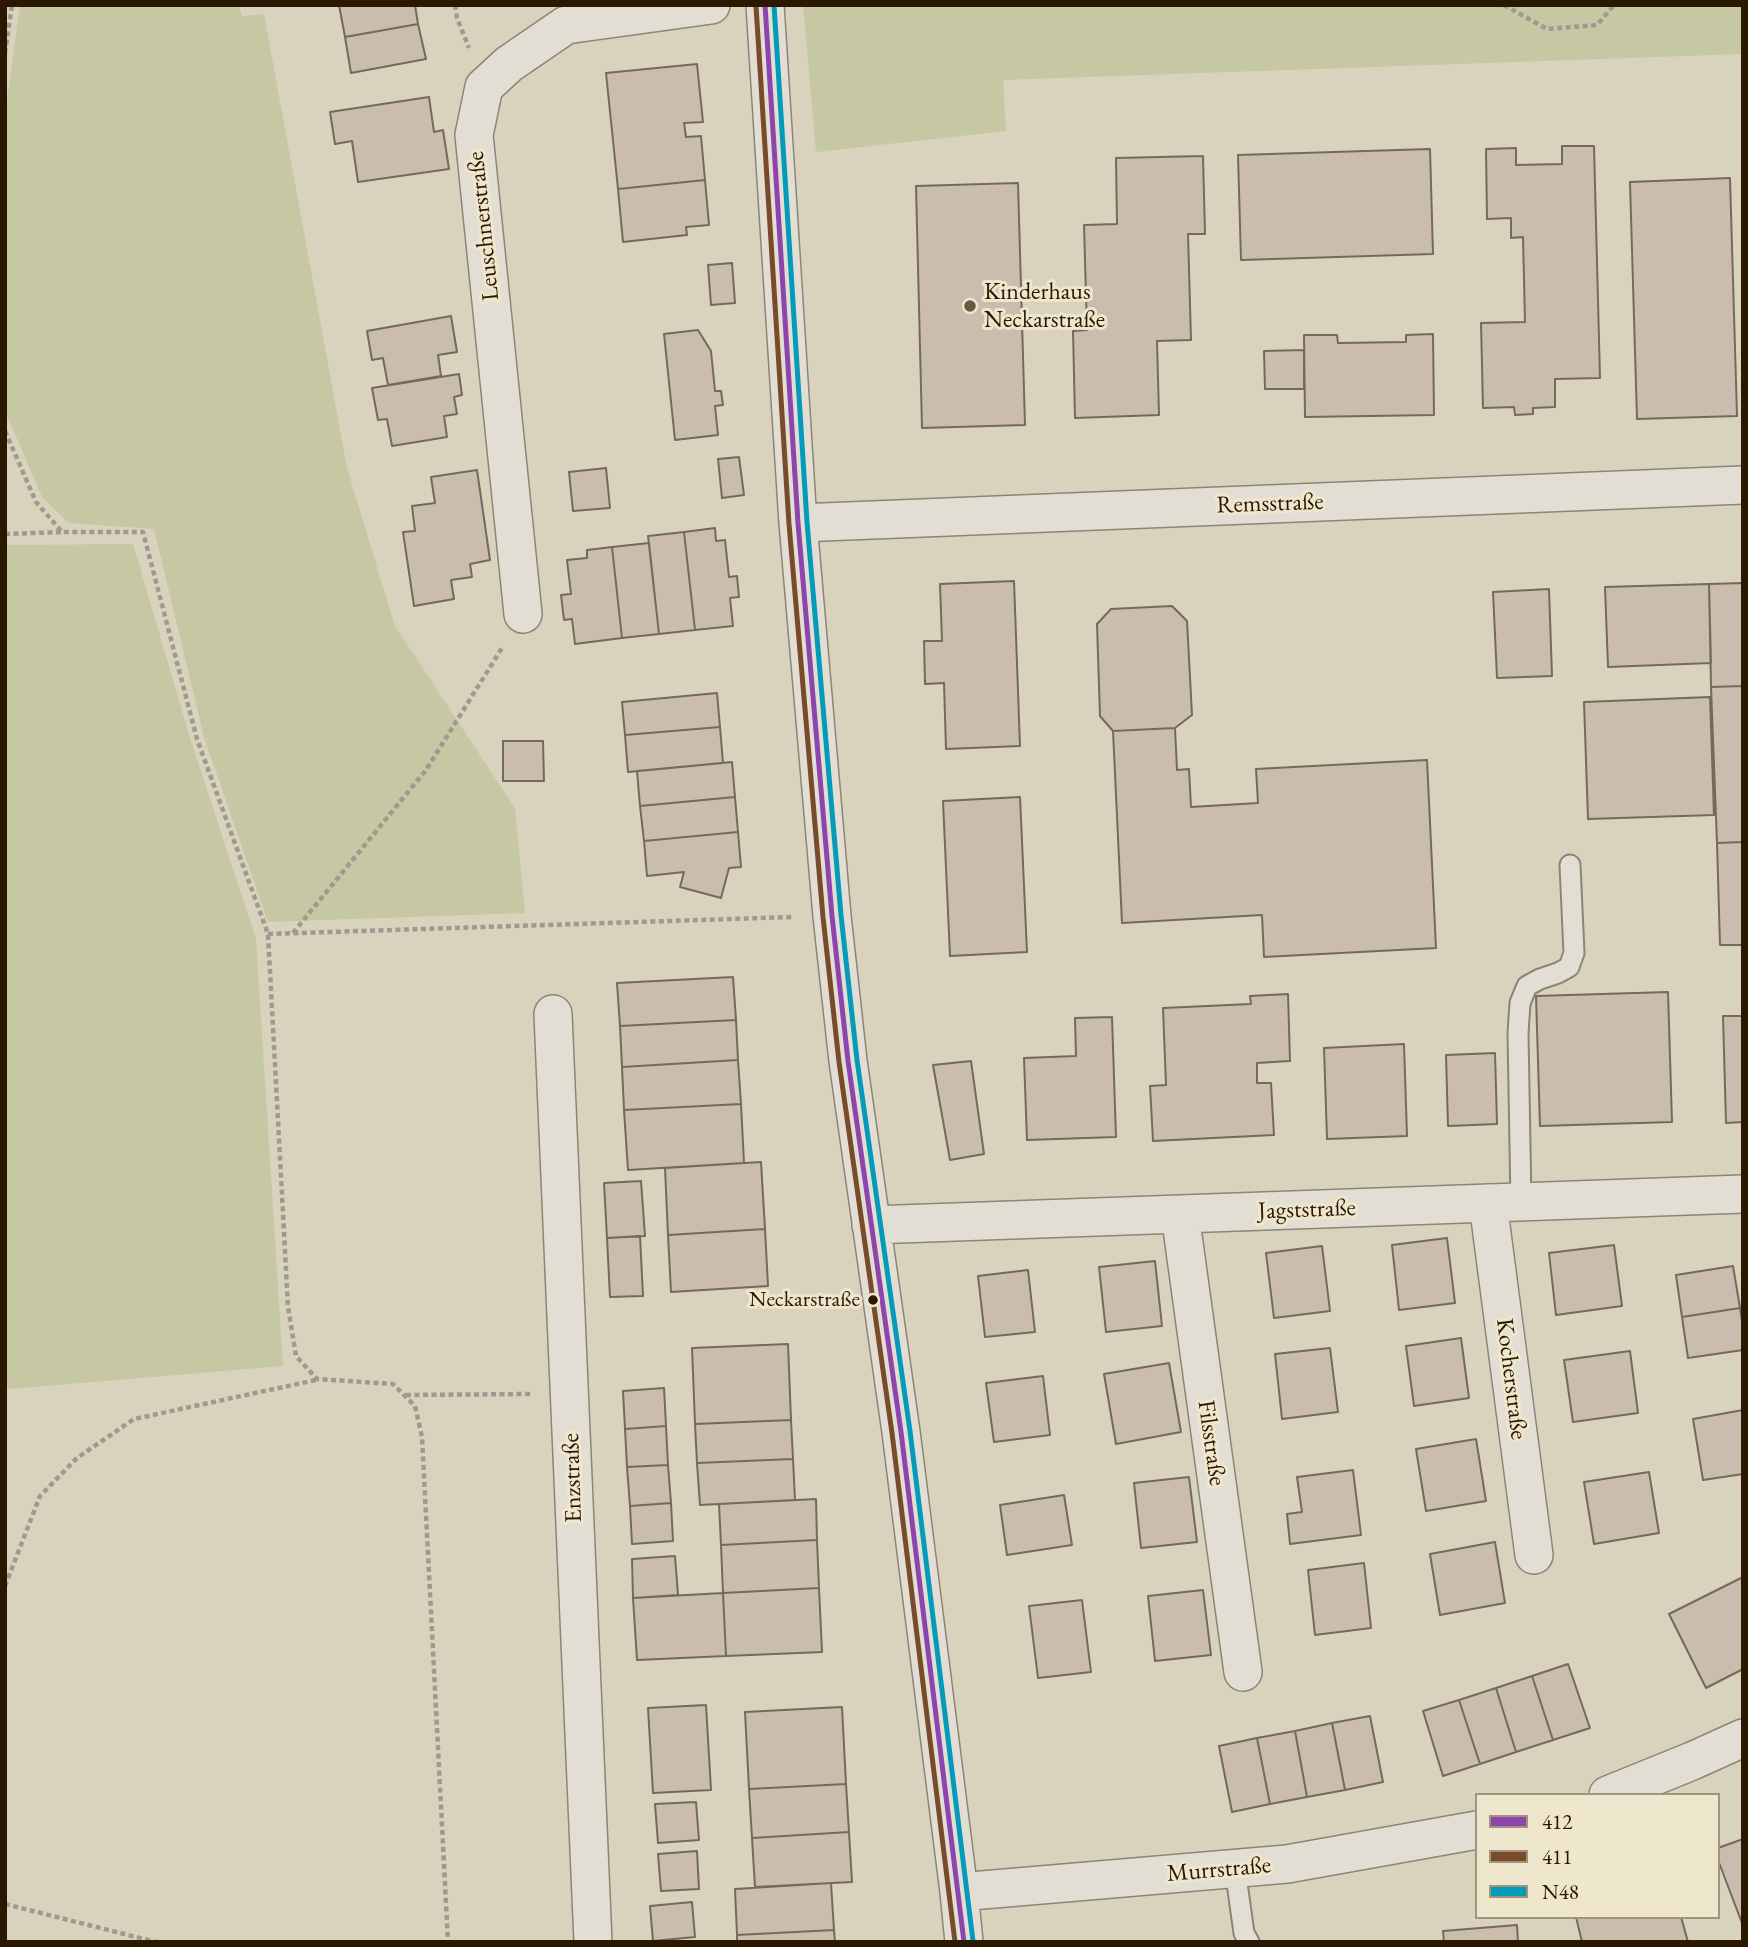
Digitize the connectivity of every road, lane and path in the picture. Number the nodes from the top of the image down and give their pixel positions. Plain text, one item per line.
1 (12, 5) edge
2 (711, 5) edge
3 (765, 5) edge
4 (1504, 5) edge
5 (1614, 5) edge
6 (5, 53) edge
7 (5, 431) edge
8 (1743, 485) edge
9 (797, 523) junction
10 (62, 532) junction
11 (5, 534) edge
12 (523, 614) joint
13 (1570, 865) dead end
14 (832, 916) junction
15 (293, 933) junction
16 (268, 934) junction
17 (552, 1014) dead end
18 (1743, 1194) edge
19 (1505, 1203) junction
20 (1180, 1214) junction
21 (871, 1225) junction
22 (317, 1380) junction
23 (569, 1393) junction
24 (404, 1395) junction
25 (1534, 1555) dead end
26 (5, 1586) edge
27 (1243, 1672) dead end
28 (1743, 1738) edge
29 (1613, 1793) edge
30 (1475, 1830) edge
31 (1235, 1869) junction
32 (960, 1892) junction
33 (5, 1905) edge
34 (156, 1942) edge
35 (448, 1942) edge
36 (593, 1942) edge
37 (964, 1942) edge
38 (1249, 1942) edge

1 - 6 path
2 - 12 street, Leuschnerstraße
3 - 9 street
4 - 5 path
7 - 10 path
8 - 9 street, Remsstraße
9 - 14 street
10 - 11 path
10 - 16 path
12 - 15 path
13 - 19 lane
14 - 15 path
14 - 21 street
15 - 16 path
16 - 22 path
17 - 23 street, Enzstraße
18 - 19 street, Jagststraße
19 - 20 street, Jagststraße
19 - 25 street, Kocherstraße
20 - 21 street, Jagststraße
20 - 27 street, Filsstraße
21 - 32 street
22 - 24 path
22 - 26 path
23 - 24 path
23 - 36 street, Enzstraße
24 - 35 path
28 - 29 street
30 - 31 street, Murrstraße
31 - 32 street, Murrstraße
31 - 38 lane
32 - 37 street
33 - 34 path

